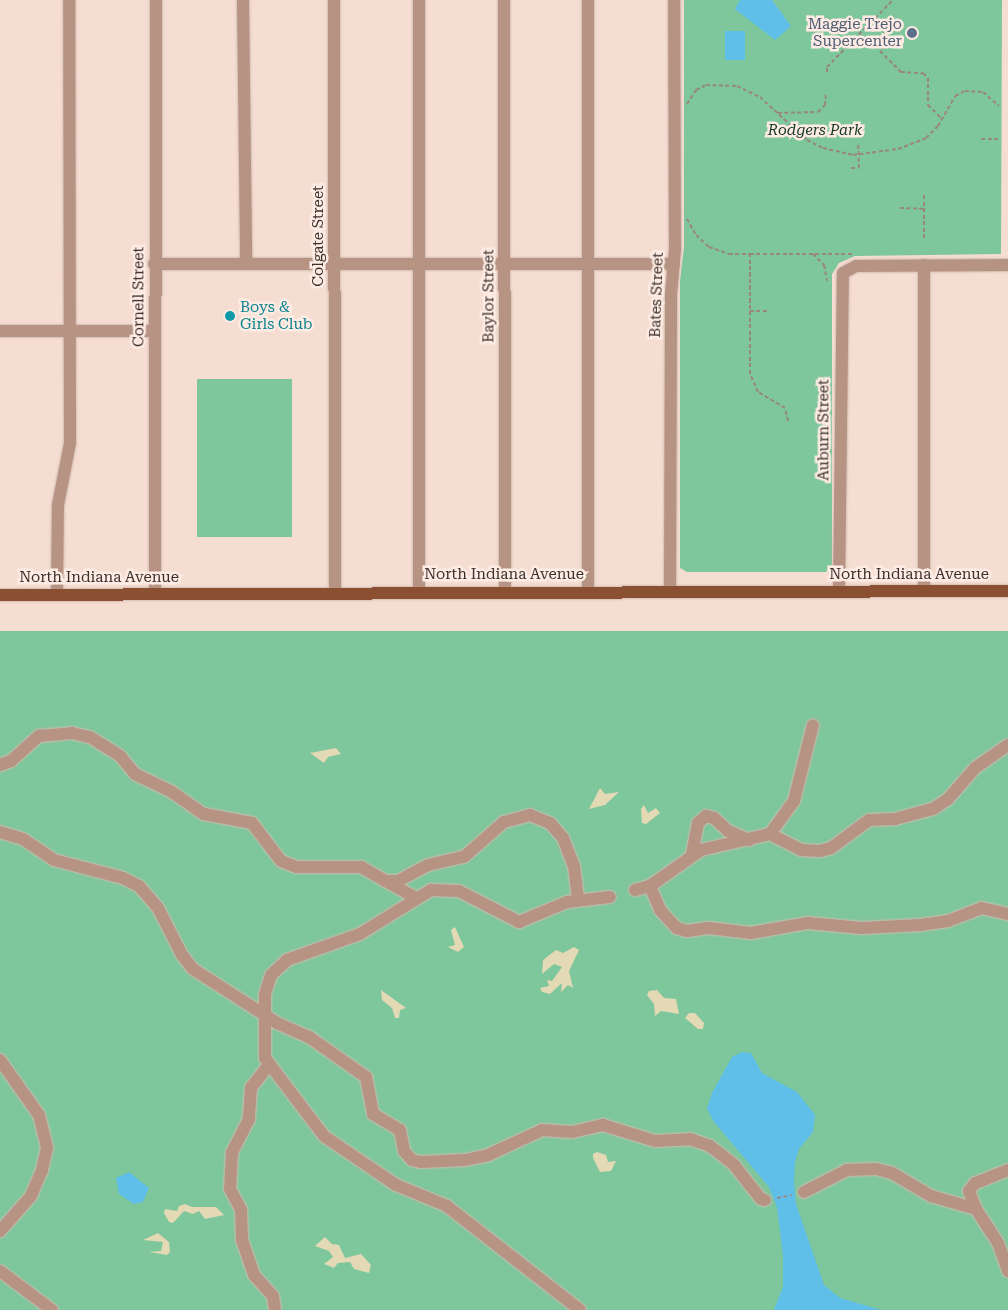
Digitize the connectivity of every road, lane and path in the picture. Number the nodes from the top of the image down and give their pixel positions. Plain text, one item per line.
1 (69, 0) edge
2 (156, 0) edge
3 (243, 0) edge
4 (334, 0) edge
5 (419, 0) edge
6 (504, 0) edge
7 (588, 0) edge
8 (674, 0) edge
9 (893, 0) edge
10 (875, 18) junction
11 (827, 72) dead end
12 (826, 92) dead end
13 (999, 106) dead end
14 (685, 111) dead end
15 (778, 113) junction
16 (942, 119) junction
17 (981, 139) dead end
18 (1000, 139) dead end
19 (858, 144) dead end
20 (858, 154) junction
21 (851, 168) dead end
22 (924, 195) dead end
23 (900, 208) dead end
24 (924, 209) junction
25 (686, 216) dead end
26 (924, 240) dead end
27 (750, 254) junction
28 (812, 254) junction
29 (852, 254) dead end
30 (154, 264) junction
31 (246, 264) junction
32 (335, 264) junction
33 (420, 264) junction
34 (505, 264) junction
35 (588, 264) junction
36 (674, 264) junction
37 (1008, 265) edge
38 (924, 266) junction
39 (827, 281) dead end
40 (750, 311) junction
41 (768, 311) dead end
42 (0, 331) edge
43 (155, 331) junction
44 (69, 332) junction
45 (788, 421) dead end
46 (505, 591) junction
47 (588, 591) junction
48 (670, 591) junction
49 (840, 591) junction
50 (924, 591) junction
51 (1008, 591) edge
52 (335, 592) junction
53 (419, 592) junction
54 (57, 594) junction
55 (156, 594) junction
56 (0, 595) edge
57 (813, 725) dead end
58 (1008, 745) edge
59 (0, 765) edge
60 (0, 832) edge
61 (770, 834) junction
62 (749, 840) junction
63 (692, 854) junction
64 (382, 881) junction
65 (650, 886) junction
66 (635, 890) dead end
67 (610, 897) dead end
68 (416, 898) junction
69 (578, 899) junction
70 (1008, 914) edge
71 (265, 1015) junction
72 (0, 1060) edge
73 (268, 1066) junction
74 (1008, 1170) edge
75 (804, 1192) joint
76 (765, 1200) joint
77 (976, 1209) junction
78 (0, 1231) edge
79 (0, 1271) edge
80 (1008, 1271) edge
81 (52, 1310) edge
82 (275, 1310) edge
83 (580, 1310) edge

1 - 44 street
2 - 30 street, Cornell Street
3 - 31 street
4 - 32 street, Colgate Street
5 - 33 street
6 - 34 street, Baylor Street
7 - 35 street
8 - 36 street, Bates Street
9 - 10 path
10 - 11 path
10 - 16 path
12 - 15 path
13 - 16 path
14 - 15 path
15 - 20 path
16 - 20 path
17 - 18 path
19 - 20 path
20 - 21 path
22 - 24 path
23 - 24 path
24 - 26 path
25 - 27 path
27 - 28 path
27 - 40 path
28 - 29 path
28 - 39 path
30 - 31 street
30 - 43 street, Cornell Street
31 - 32 street
32 - 33 street
32 - 52 street, Colgate Street
33 - 34 street
33 - 53 street
34 - 35 street
34 - 46 street, Baylor Street
35 - 36 street
35 - 47 street
36 - 48 street, Bates Street
37 - 38 street
38 - 49 street, Auburn Street
38 - 50 street
40 - 41 path
40 - 45 path
42 - 44 street
43 - 44 street
43 - 55 street, Cornell Street
44 - 54 street
46 - 47 main road, North Indiana Avenue
46 - 53 main road, North Indiana Avenue
47 - 48 main road, North Indiana Avenue
48 - 49 main road, North Indiana Avenue
49 - 50 main road, North Indiana Avenue
50 - 51 main road, North Indiana Avenue
52 - 53 main road, North Indiana Avenue
52 - 55 main road, North Indiana Avenue
54 - 55 main road, North Indiana Avenue
54 - 56 main road, North Indiana Avenue
57 - 61 street
58 - 61 street
59 - 64 street
60 - 71 street
61 - 62 street
62 - 63 street
62 - 63 street
63 - 65 street
64 - 68 street
64 - 69 street
65 - 66 street
65 - 70 street
67 - 69 street
68 - 69 street
68 - 71 street
71 - 73 street
71 - 76 street
72 - 78 street
73 - 82 street
73 - 83 street
74 - 77 street
75 - 76 path
75 - 77 street
77 - 80 street
79 - 81 street

